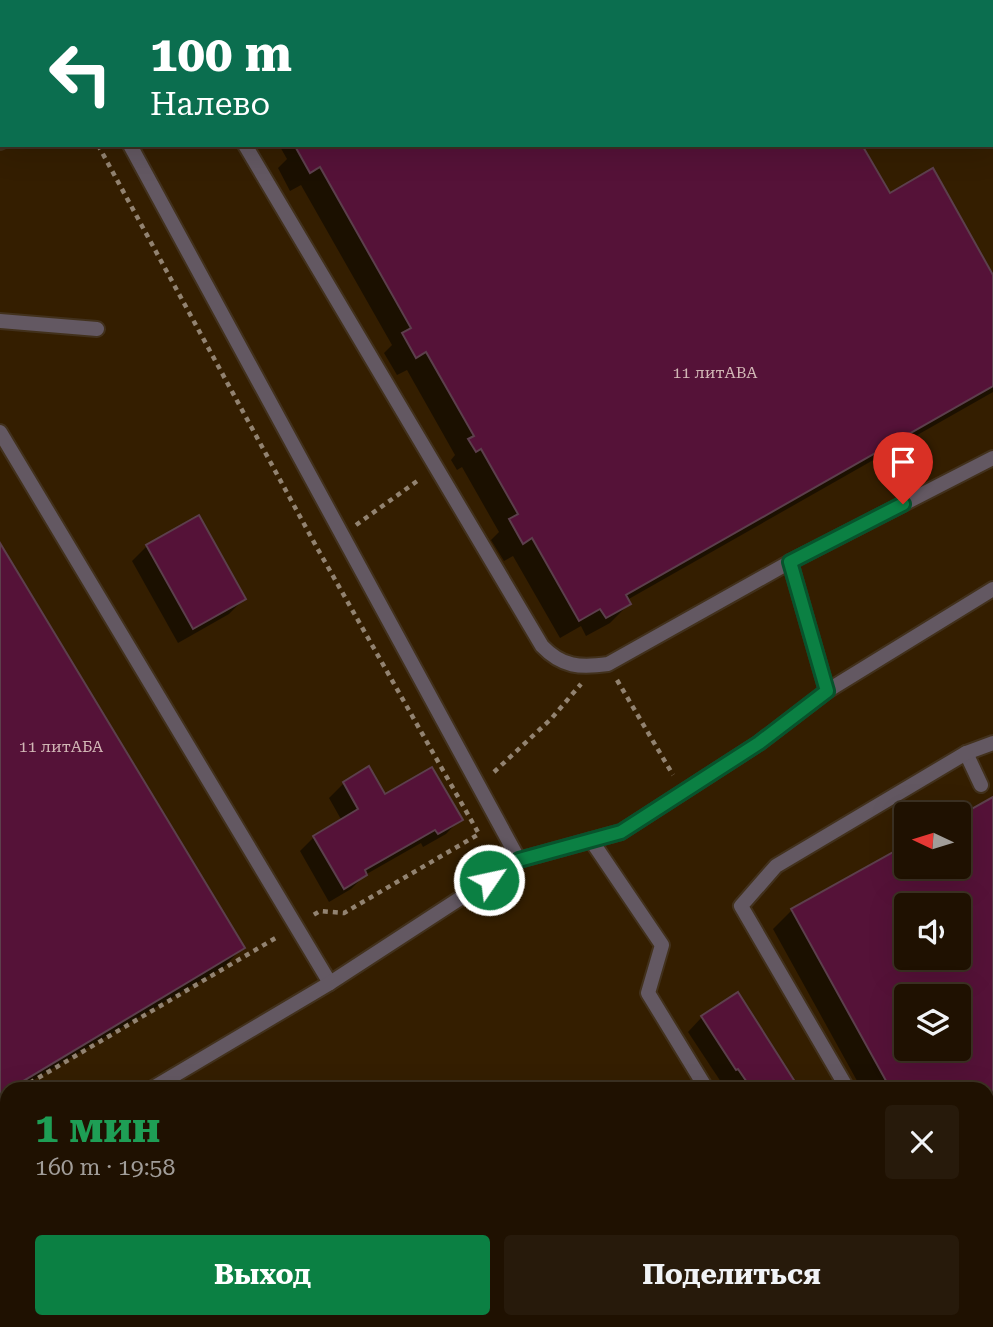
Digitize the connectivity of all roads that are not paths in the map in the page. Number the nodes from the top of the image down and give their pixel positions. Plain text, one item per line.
1 (131, 147) edge
2 (246, 147) edge
3 (0, 321) edge
4 (97, 328) dead end
5 (0, 432) edge
6 (993, 458) edge
7 (790, 562) junction
8 (993, 589) edge
9 (827, 691) junction
10 (993, 743) edge
11 (966, 753) junction
12 (981, 785) dead end
13 (591, 840) junction
14 (519, 860) junction
15 (330, 983) junction
16 (163, 1082) edge
17 (702, 1082) edge
18 (844, 1082) edge

1 - 14 lane
2 - 7 lane
3 - 4 lane
5 - 15 lane
6 - 7 lane
7 - 9 lane
8 - 9 lane
9 - 13 lane
10 - 11 lane
11 - 12 lane
11 - 18 lane
13 - 14 lane
13 - 17 lane
14 - 15 lane
15 - 16 lane

